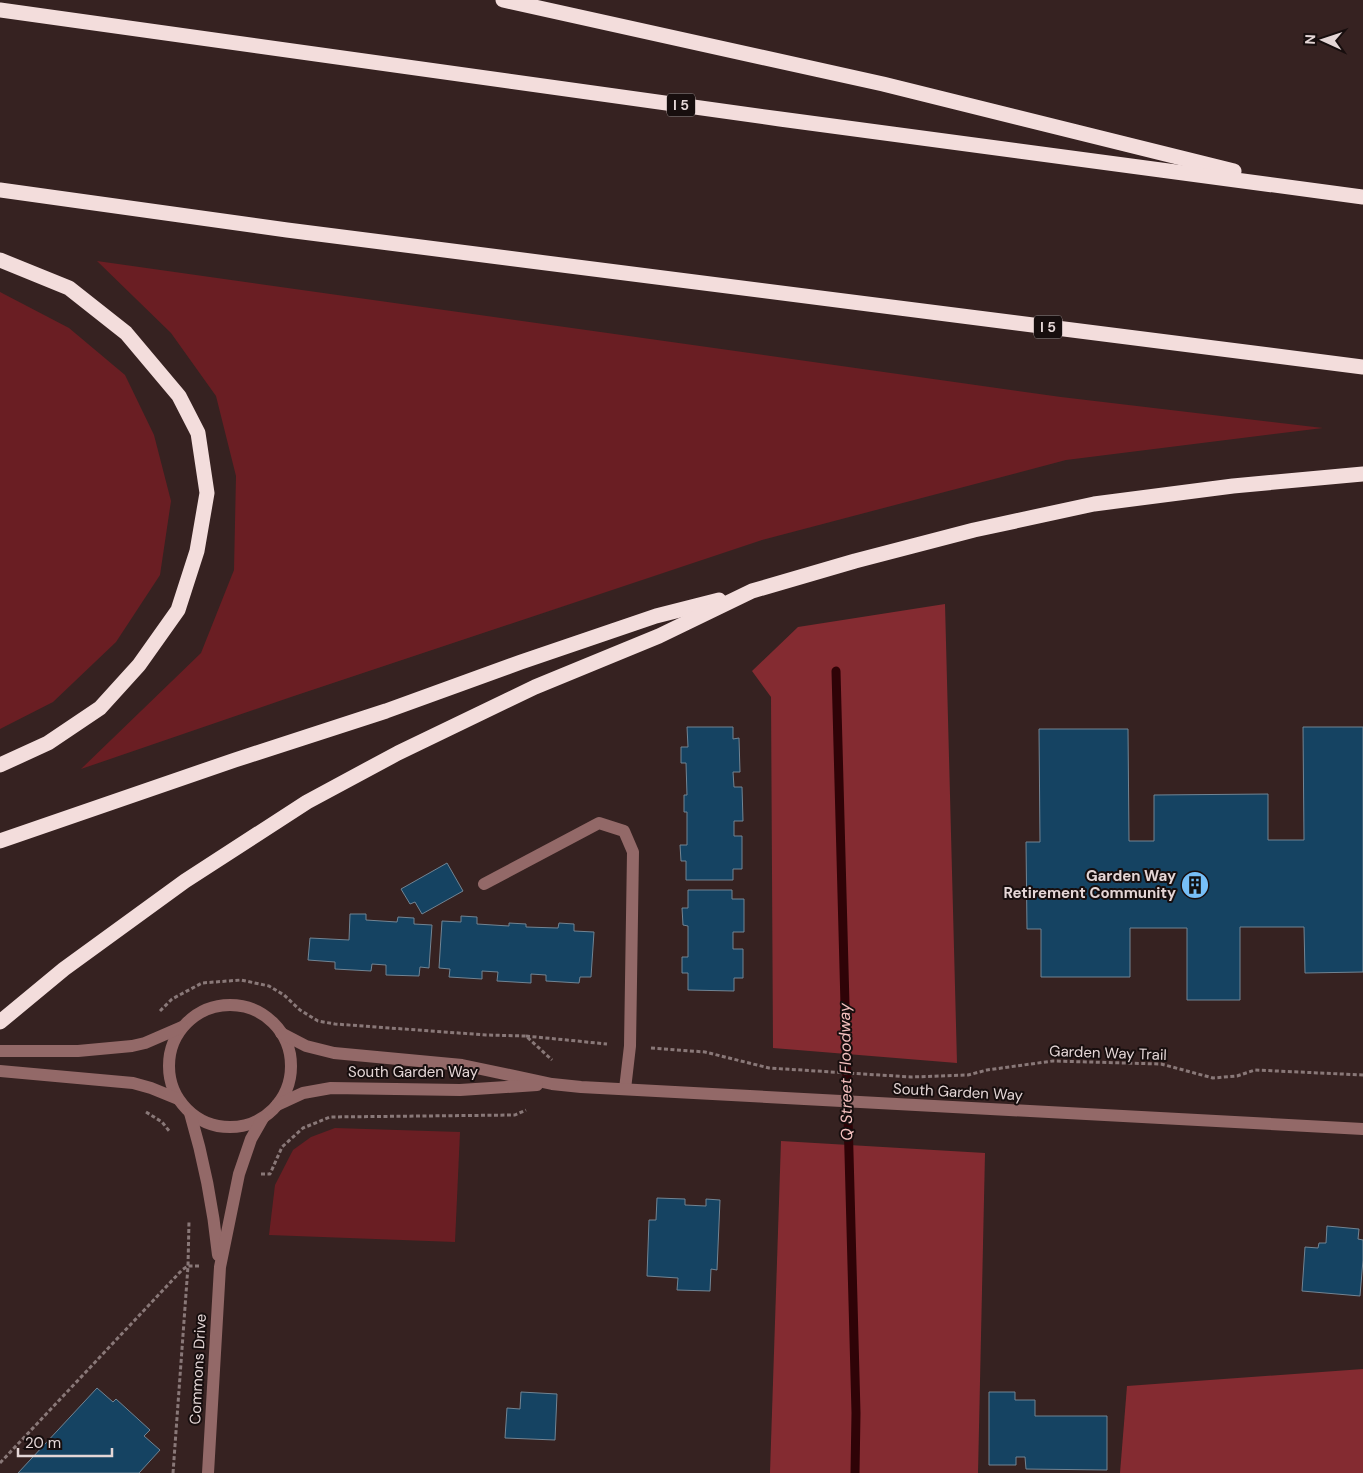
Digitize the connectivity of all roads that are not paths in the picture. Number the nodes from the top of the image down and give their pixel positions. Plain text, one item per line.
1 (503, 0) edge
2 (0, 10) edge
3 (1306, 189) junction
4 (0, 190) edge
5 (1363, 197) edge
6 (0, 260) edge
7 (1363, 367) edge
8 (1363, 474) edge
9 (752, 591) junction
10 (0, 765) edge
11 (0, 841) edge
12 (484, 884) dead end
13 (0, 1022) edge
14 (182, 1027) junction
15 (281, 1033) junction
16 (0, 1051) edge
17 (0, 1071) edge
18 (552, 1084) junction
19 (626, 1089) junction
20 (178, 1099) junction
21 (277, 1105) junction
22 (190, 1113) junction
23 (263, 1118) junction
24 (1363, 1129) edge
25 (220, 1267) junction
26 (208, 1473) edge

1 - 3 highway
2 - 3 highway, I 5
3 - 5 highway, I 5
4 - 7 highway, I 5
6 - 10 highway
8 - 9 highway
9 - 11 highway
9 - 13 highway
12 - 19 street
14 - 15 street, South Garden Way
14 - 16 street
14 - 20 street, South Garden Way
15 - 18 street, South Garden Way
15 - 21 street, South Garden Way
17 - 20 street, South Garden Way
18 - 19 street, South Garden Way
18 - 21 street, South Garden Way
19 - 24 street, South Garden Way
20 - 22 street, South Garden Way
21 - 23 street, South Garden Way
22 - 23 street, South Garden Way
22 - 25 street, Commons Drive
23 - 25 street, Commons Drive
25 - 26 street, Commons Drive

